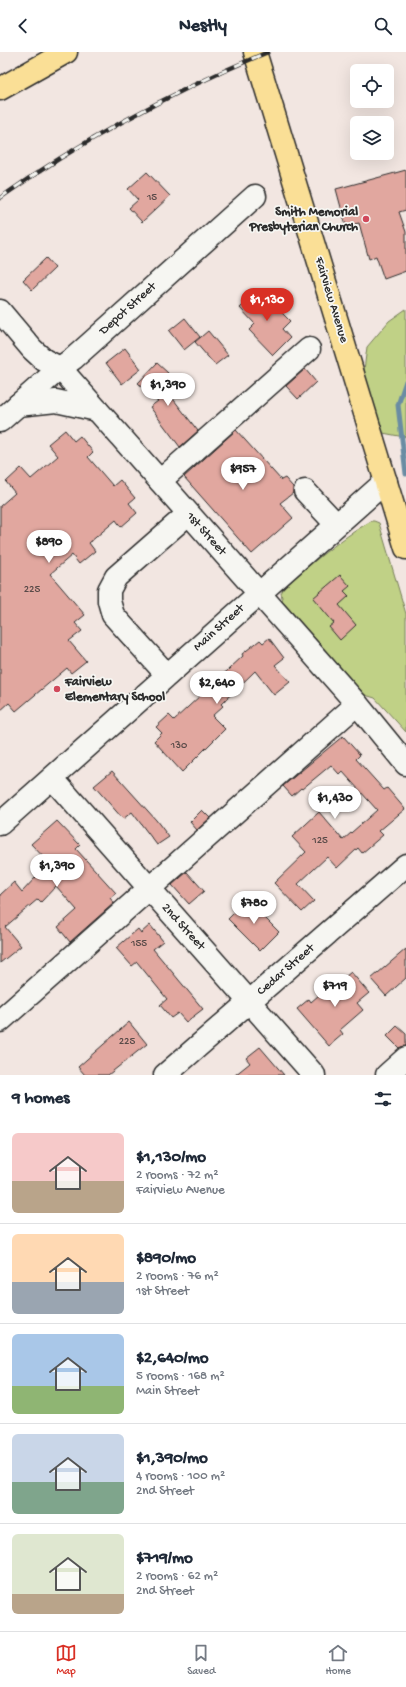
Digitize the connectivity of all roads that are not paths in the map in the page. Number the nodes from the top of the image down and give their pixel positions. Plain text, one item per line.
1 (66, 52) edge
2 (255, 52) edge
3 (0, 89) edge
4 (255, 196) dead end
5 (0, 311) edge
6 (310, 349) dead end
7 (60, 368) junction
8 (18, 405) junction
9 (97, 410) junction
10 (0, 421) edge
11 (160, 481) junction
12 (386, 481) junction
13 (305, 491) dead end
14 (188, 514) junction
15 (336, 524) junction
16 (406, 548) edge
17 (259, 593) junction
18 (167, 676) junction
19 (357, 704) junction
20 (406, 764) edge
21 (52, 778) junction
22 (0, 824) edge
23 (406, 864) edge
24 (149, 889) junction
25 (250, 1002) junction
26 (0, 1021) edge
27 (406, 1058) edge
28 (165, 1075) edge
29 (314, 1075) edge
30 (387, 1075) edge

1 - 3 main road
2 - 12 main road, Fairview Avenue
4 - 7 street, Depot Street
5 - 7 street, 1st Street
6 - 11 street
7 - 8 street, Depot Street
7 - 9 street, 1st Street
8 - 9 street
8 - 10 street, Depot Street
9 - 11 street, 1st Street
11 - 14 street, 1st Street
12 - 15 street, Main Street
12 - 16 main road, Fairview Avenue
13 - 15 street
14 - 17 street, 1st Street
14 - 18 street
15 - 17 street, Main Street
17 - 18 street, Main Street
17 - 19 street, 1st Street
18 - 21 street, Main Street
19 - 20 street, 1st Street
19 - 24 street
21 - 22 street, Main Street
21 - 24 street, 2nd Street
23 - 25 street, Cedar Street
24 - 25 street, 2nd Street
24 - 26 street
25 - 28 street, Cedar Street
25 - 29 street, 2nd Street
27 - 30 street

